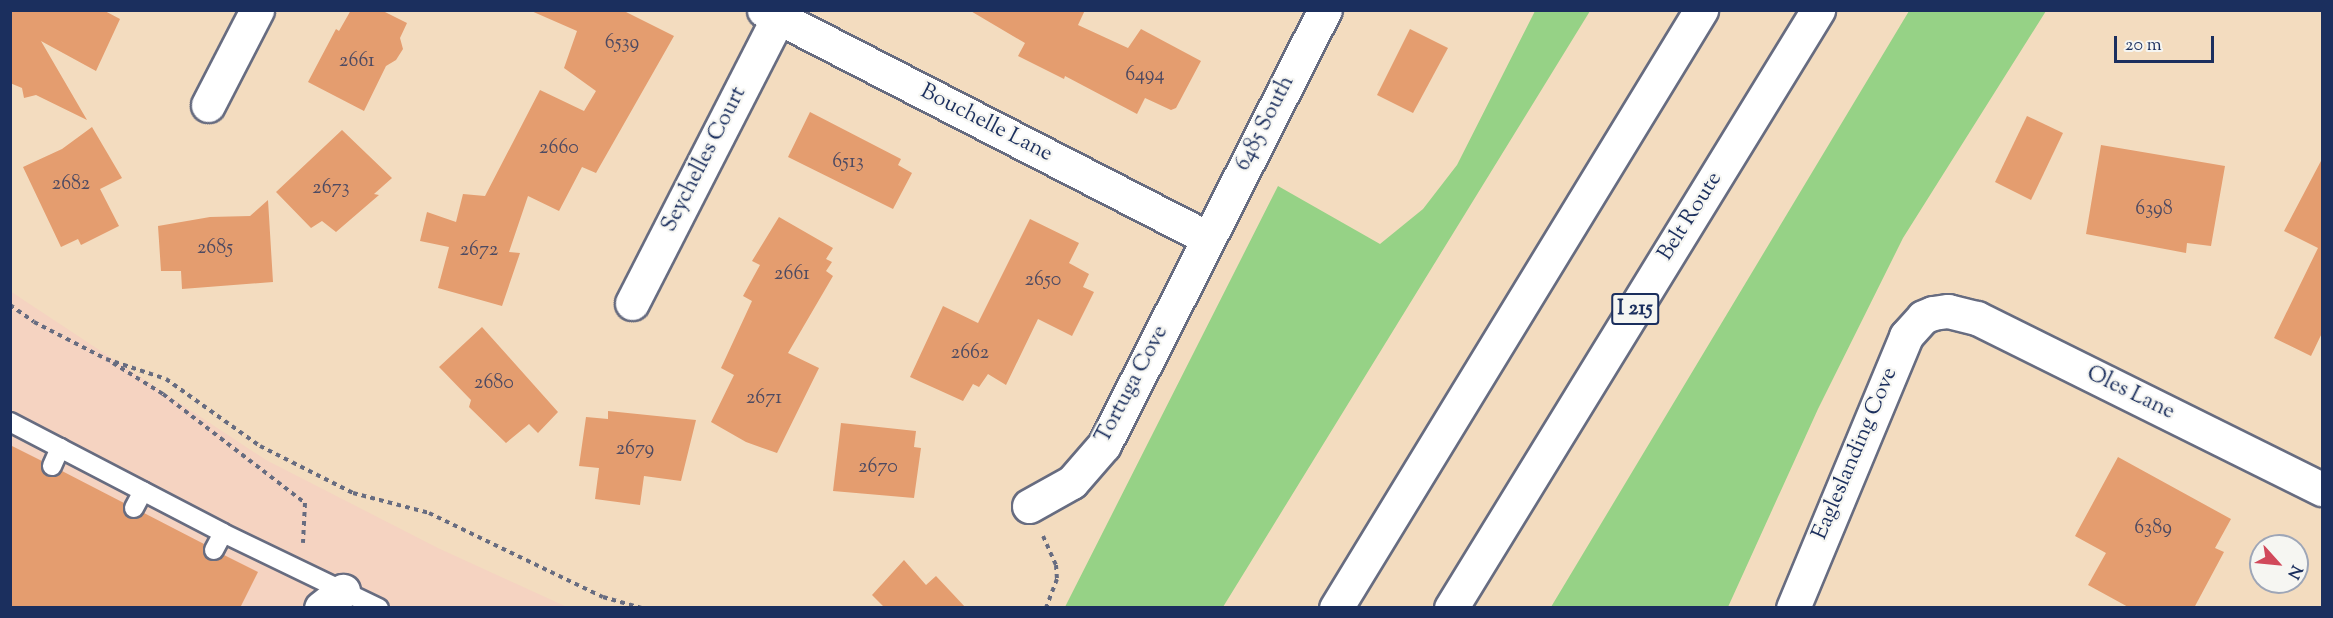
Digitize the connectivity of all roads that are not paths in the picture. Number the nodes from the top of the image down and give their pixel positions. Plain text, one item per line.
1 (256, 10) edge
2 (1325, 10) edge
3 (1701, 10) edge
4 (1818, 10) edge
5 (771, 14) edge
6 (208, 105) dead end
7 (1208, 238) junction
8 (632, 303) dead end
9 (1933, 313) joint
10 (10, 422) edge
11 (60, 448) junction
12 (52, 466) dead end
13 (2322, 489) edge
14 (143, 491) junction
15 (1029, 506) dead end
16 (134, 508) dead end
17 (223, 533) junction
18 (214, 550) dead end
19 (335, 602) edge
20 (379, 608) edge
21 (1336, 608) edge
22 (1451, 608) edge
23 (1793, 608) edge

1 - 6 main road
2 - 7 main road, 6485 South
3 - 21 main road
4 - 22 main road, Belt Route / I 215
5 - 7 main road, Bouchelle Lane
5 - 8 main road, Seychelles Court
7 - 15 main road, Tortuga Cove
9 - 13 main road, Oles Lane
9 - 23 main road, Eagleslanding Cove
10 - 11 lane
11 - 12 lane
11 - 14 lane
14 - 16 lane
14 - 17 lane
17 - 18 lane
17 - 19 lane
19 - 20 lane

